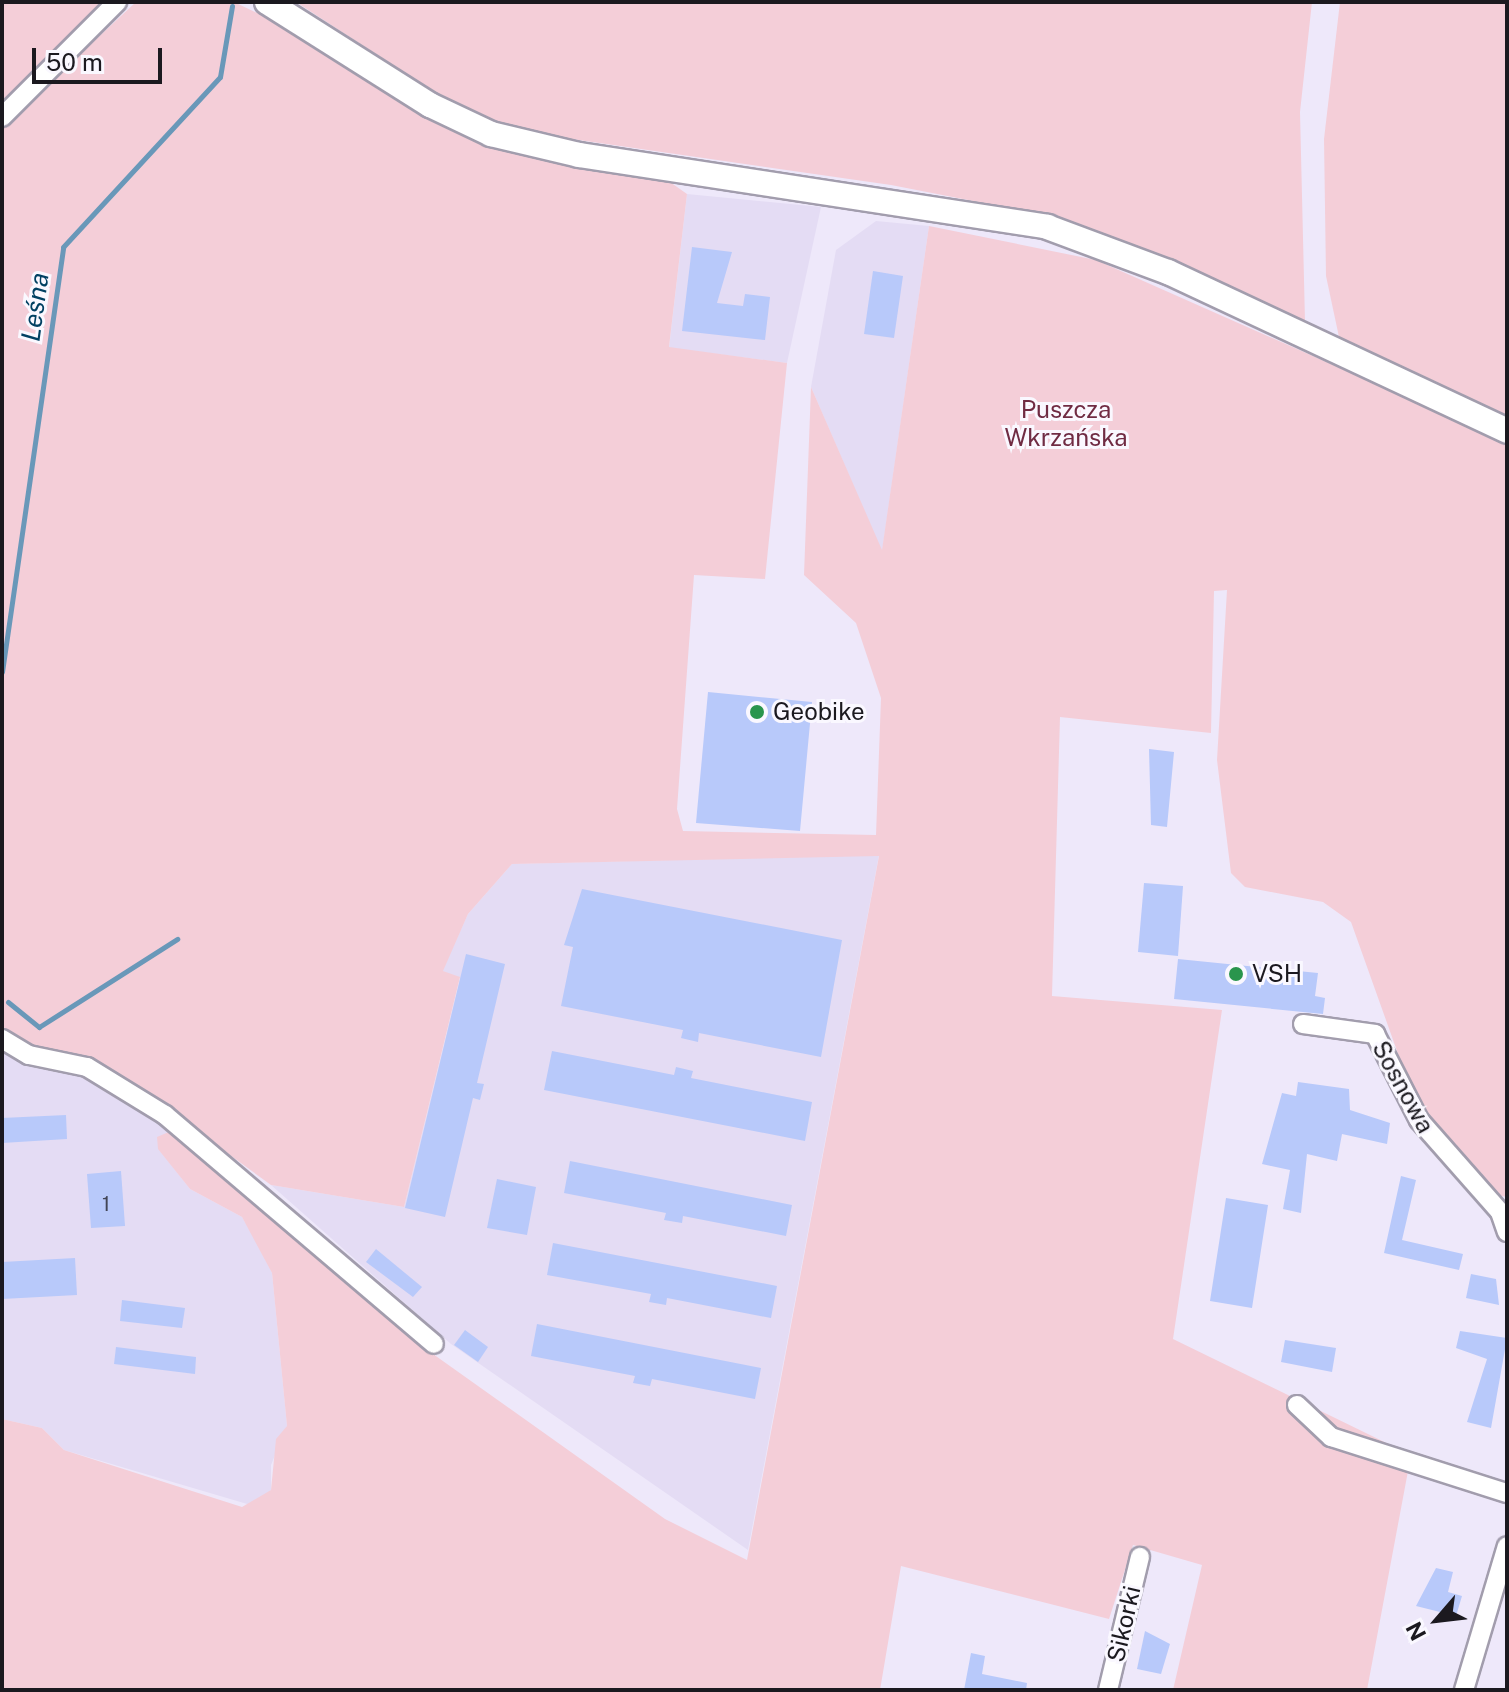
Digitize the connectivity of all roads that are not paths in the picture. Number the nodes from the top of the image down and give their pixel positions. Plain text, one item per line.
1 (117, 2) edge
2 (267, 2) edge
3 (2, 117) edge
4 (1507, 431) edge
5 (1303, 1024) dead end
6 (2, 1039) edge
7 (1507, 1232) edge
8 (434, 1344) dead end
9 (1297, 1405) dead end
10 (1507, 1493) edge
11 (1507, 1546) edge
12 (1140, 1557) dead end
13 (1108, 1690) edge
14 (1464, 1690) edge

1 - 3 street
2 - 4 street
5 - 7 street, Sosnowa
6 - 8 street
9 - 10 street
11 - 14 street
12 - 13 street, Sikorki

